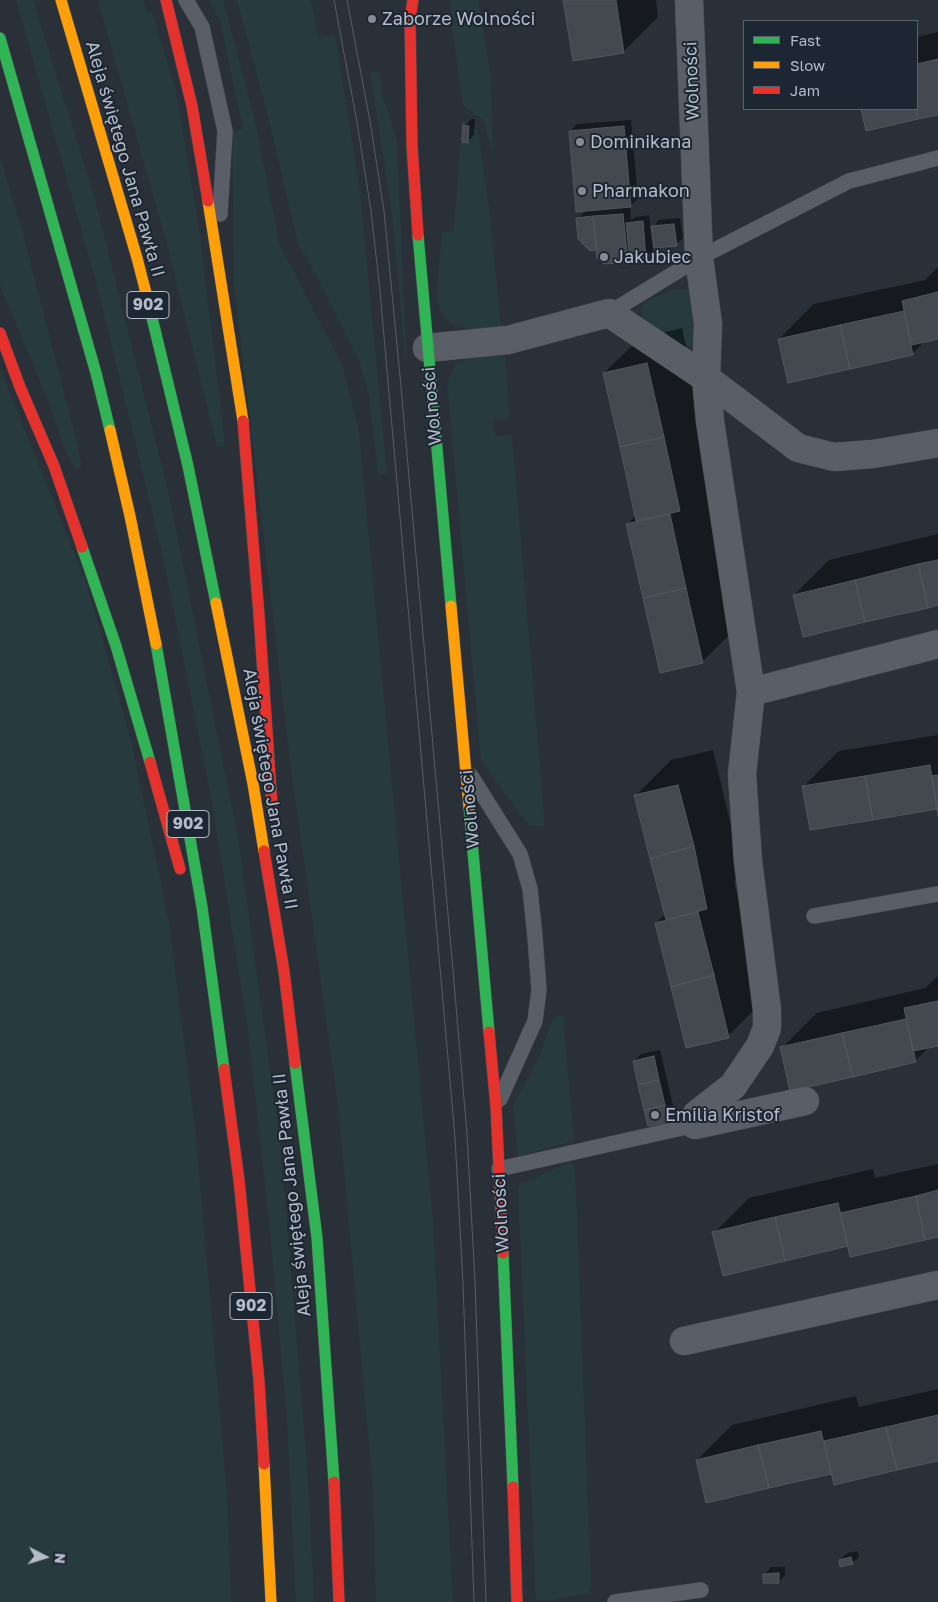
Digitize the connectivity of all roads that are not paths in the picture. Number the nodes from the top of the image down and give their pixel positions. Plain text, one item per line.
1 (61, 0) edge
2 (166, 0) edge
3 (186, 0) edge
4 (405, 0) edge
5 (413, 0) edge
6 (689, 0) edge
7 (410, 18) junction
8 (0, 38) edge
9 (938, 158) edge
10 (217, 252) junction
11 (699, 258) junction
12 (609, 313) junction
13 (0, 333) edge
14 (427, 348) junction
15 (706, 378) junction
16 (938, 443) edge
17 (938, 644) edge
18 (751, 692) junction
19 (466, 768) junction
20 (273, 813) dead end
21 (276, 852) dead end
22 (182, 878) dead end
23 (938, 894) edge
24 (192, 916) dead end
25 (814, 916) dead end
26 (284, 971) junction
27 (217, 1011) junction
28 (805, 1101) dead end
29 (496, 1107) junction
30 (695, 1125) junction
31 (499, 1170) junction
32 (938, 1285) edge
33 (684, 1341) dead end
34 (701, 1590) dead end
35 (270, 1602) edge
36 (339, 1602) edge
37 (517, 1602) edge
38 (615, 1602) edge

1 - 26 main road, Aleja świętego Jana Pawła II / 902
2 - 10 main road
3 - 10 lane
4 - 7 main road, Wolności
5 - 7 main road, Wolności
6 - 11 street, Wolności
7 - 14 main road, Wolności
8 - 27 main road, 902
9 - 11 lane
10 - 20 main road
11 - 12 lane
11 - 15 street, Wolności
12 - 14 street
12 - 15 street
13 - 22 main road
14 - 19 main road, Wolności
15 - 16 street
15 - 18 street, Wolności
17 - 18 street
18 - 30 street, Wolności
19 - 29 main road, Wolności
19 - 29 lane
21 - 26 main road
23 - 25 lane
24 - 27 main road
26 - 36 main road, Aleja świętego Jana Pawła II / 902
27 - 35 main road, 902
28 - 30 street
29 - 31 main road, Wolności
30 - 31 lane
31 - 37 main road, Wolności
32 - 33 street
34 - 38 lane

